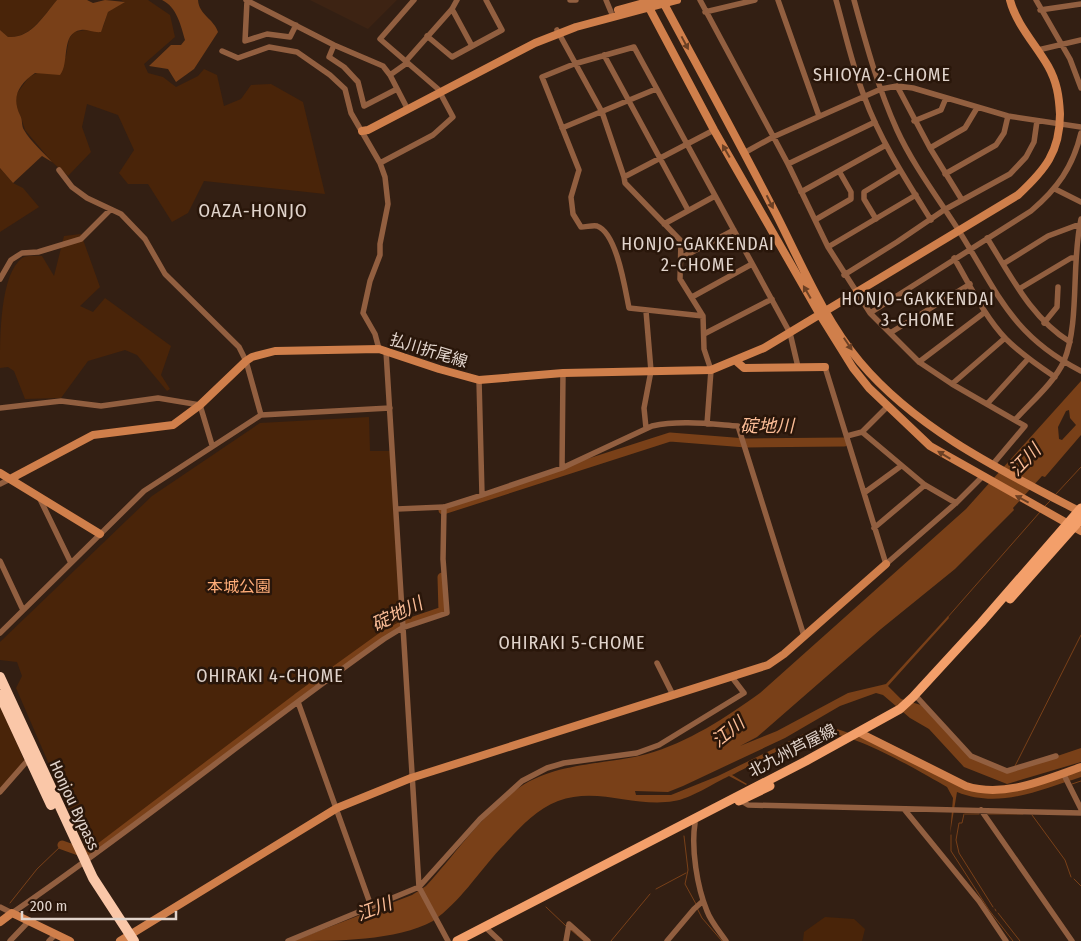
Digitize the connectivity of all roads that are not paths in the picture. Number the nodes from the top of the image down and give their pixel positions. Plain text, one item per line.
1 (247, 0) edge
2 (414, 0) edge
3 (457, 0) edge
4 (486, 0) edge
5 (570, 0) edge
6 (576, 0) edge
7 (606, 0) edge
8 (655, 0) edge
9 (676, 0) edge
10 (700, 0) edge
11 (755, 0) edge
12 (778, 0) edge
13 (836, 0) edge
14 (854, 0) edge
15 (1010, 0) edge
16 (1036, 0) edge
17 (663, 2) edge
18 (647, 4) edge
19 (1081, 4) edge
20 (452, 9) junction
21 (1040, 10) junction
22 (611, 12) junction
23 (705, 12) junction
24 (296, 25) junction
25 (557, 31) junction
26 (427, 36) junction
27 (1081, 40) edge
28 (1062, 44) junction
29 (334, 45) junction
30 (472, 46) junction
31 (222, 50) dead end
32 (1038, 50) junction
33 (604, 55) junction
34 (406, 62) junction
35 (574, 64) junction
36 (390, 75) junction
37 (1079, 75) edge
38 (897, 86) junction
39 (1081, 88) edge
40 (656, 89) junction
41 (880, 89) junction
42 (397, 90) junction
43 (439, 91) junction
44 (864, 96) junction
45 (946, 98) junction
46 (628, 100) junction
47 (406, 106) junction
48 (977, 108) junction
49 (602, 112) junction
50 (819, 116) junction
51 (1008, 116) junction
52 (914, 121) junction
53 (1037, 121) junction
54 (875, 122) junction
55 (1060, 124) junction
56 (1081, 127) edge
57 (562, 128) junction
58 (714, 130) junction
59 (362, 131) junction
60 (1081, 133) edge
61 (773, 137) junction
62 (688, 145) junction
63 (886, 145) junction
64 (930, 148) junction
65 (744, 152) junction
66 (660, 158) junction
67 (380, 163) junction
68 (788, 164) junction
69 (58, 170) dead end
70 (900, 170) junction
71 (839, 171) junction
72 (945, 174) junction
73 (624, 177) junction
74 (1055, 189) junction
75 (801, 192) junction
76 (916, 195) junction
77 (715, 196) junction
78 (962, 200) junction
79 (1081, 202) edge
80 (110, 210) junction
81 (688, 210) junction
82 (944, 210) junction
83 (876, 219) junction
84 (815, 220) junction
85 (931, 220) junction
86 (1080, 221) edge
87 (664, 224) junction
88 (734, 230) junction
89 (958, 230) junction
90 (987, 238) junction
91 (828, 247) junction
92 (969, 248) junction
93 (682, 258) junction
94 (954, 258) junction
95 (1075, 258) junction
96 (752, 264) junction
97 (1003, 264) junction
98 (844, 274) junction
99 (0, 279) edge
100 (970, 284) junction
101 (1058, 287) dead end
102 (1019, 290) junction
103 (856, 293) junction
104 (692, 298) junction
105 (772, 299) junction
106 (646, 311) junction
107 (870, 312) junction
108 (985, 312) junction
109 (823, 313) junction
110 (703, 316) junction
111 (1044, 323) junction
112 (704, 334) junction
113 (790, 334) junction
114 (890, 334) junction
115 (1005, 338) junction
116 (1070, 342) junction
117 (382, 350) junction
118 (1028, 359) junction
119 (736, 360) junction
120 (246, 361) junction
121 (1064, 361) junction
122 (919, 362) junction
123 (798, 367) junction
124 (825, 367) joint
125 (711, 370) junction
126 (651, 371) junction
127 (1081, 371) edge
128 (563, 373) junction
129 (1055, 377) junction
130 (479, 380) junction
131 (952, 384) junction
132 (987, 404) junction
133 (200, 405) junction
134 (888, 407) junction
135 (0, 408) edge
136 (390, 408) junction
137 (261, 415) junction
138 (1015, 420) junction
139 (707, 424) junction
140 (646, 428) junction
141 (862, 432) junction
142 (847, 436) junction
143 (212, 445) junction
144 (996, 465) junction
145 (900, 466) junction
146 (562, 468) junction
147 (0, 472) edge
148 (984, 478) junction
149 (10, 479) junction
150 (0, 484) edge
151 (925, 485) junction
152 (864, 493) junction
153 (482, 495) junction
154 (40, 497) junction
155 (956, 504) junction
156 (444, 507) junction
157 (397, 508) junction
158 (1080, 513) edge
159 (1074, 527) edge
160 (874, 528) junction
161 (100, 534) junction
162 (0, 561) edge
163 (71, 564) junction
164 (886, 564) junction
165 (23, 610) junction
166 (402, 628) junction
167 (0, 633) edge
168 (804, 636) junction
169 (658, 663) dead end
170 (730, 676) junction
171 (0, 677) edge
172 (0, 695) edge
173 (673, 695) junction
174 (916, 698) junction
175 (298, 702) junction
176 (864, 734) junction
177 (1056, 756) dead end
178 (28, 760) junction
179 (1081, 767) edge
180 (1063, 774) junction
181 (411, 778) junction
182 (0, 792) edge
183 (738, 798) junction
184 (337, 808) junction
185 (904, 809) junction
186 (981, 810) junction
187 (1081, 811) edge
188 (695, 823) junction
189 (74, 846) junction
190 (83, 864) junction
191 (419, 887) junction
192 (703, 901) junction
193 (371, 906) junction
194 (0, 907) edge
195 (12, 913) junction
196 (29, 921) junction
197 (0, 922) edge
198 (486, 929) junction
199 (56, 934) junction
200 (127, 939) edge
201 (10, 941) edge
202 (49, 941) edge
203 (70, 941) edge
204 (288, 941) edge
205 (448, 941) edge
206 (457, 941) edge
207 (469, 941) edge
208 (500, 941) edge
209 (566, 941) edge
210 (588, 941) edge
211 (666, 941) edge
212 (726, 941) edge
213 (1006, 941) edge
214 (1072, 941) edge

1 - 24 street
1 - 24 street
2 - 34 street
3 - 20 street
4 - 30 street
5 - 6 street
7 - 22 street
8 - 18 street
9 - 17 street
10 - 23 street
11 - 23 street
12 - 50 street
13 - 44 street
14 - 41 street
15 - 32 street, 払川折尾線
16 - 21 street
17 - 18 street
17 -> 65 street
18 - 22 street
18 - 25 street
18 - 58 street
19 - 21 street
20 - 26 street
20 - 30 street
21 - 28 street
22 - 25 street
23 - 61 street
24 - 29 street
25 - 35 street
25 - 43 street
26 - 30 street
26 - 34 street
27 - 28 street
28 - 32 street
28 - 37 street
29 - 36 street
29 - 42 street
31 - 59 street
32 - 55 street, 払川折尾線
33 - 35 street
33 - 40 street
33 - 46 street
34 - 36 street
34 - 43 street
35 - 49 street
35 - 57 street
36 - 42 street
37 - 39 street
38 - 41 street
38 - 45 street
38 - 52 street
40 - 46 street
40 - 62 street
41 - 44 street
41 - 82 street
42 - 47 street
43 - 47 street
43 - 59 street
43 - 67 street
44 - 50 street
44 - 54 street
45 - 48 street
45 - 52 street
46 - 49 street
46 - 66 street
47 - 59 street
48 - 51 street
48 - 64 street
49 - 57 street
49 - 73 street
50 - 61 street
51 - 53 street
51 - 72 street
52 - 64 street
53 - 55 street
53 - 78 street
54 - 63 street
54 - 68 street
55 - 56 street
55 - 89 street, 払川折尾線
57 - 106 street
58 - 62 street
109 -> 58 street
59 - 67 street
60 - 74 street
61 - 65 street
61 - 68 street
62 - 66 street
62 - 77 street
63 - 70 street
63 - 71 street
64 - 72 street
65 -> 109 street
66 - 73 street
66 - 81 street
67 - 117 street
68 - 75 street
69 - 80 street
70 - 76 street
70 - 83 street
71 - 75 street
71 - 84 street
72 - 78 street
73 - 87 street
74 - 79 street
74 - 90 street
75 - 84 street
76 - 83 street
76 - 85 street
77 - 81 street
77 - 88 street
78 - 82 street
80 - 99 street
80 - 120 street
81 - 87 street
82 - 85 street
82 - 89 street
83 - 91 street
84 - 91 street
85 - 98 street
86 - 95 street
86 - 97 street
87 - 93 street
88 - 93 street
88 - 96 street
89 - 92 street
89 - 103 street, 払川折尾線
90 - 92 street
90 - 97 street
91 - 98 street
92 - 94 street
92 - 121 street
93 - 104 street
94 - 100 street
94 - 107 street
95 - 102 street
95 - 116 street
96 - 104 street
96 - 105 street
97 - 102 street
98 - 103 street
100 - 108 street
100 - 114 street
101 - 111 street
102 - 111 street
103 - 107 street
103 - 109 street, 払川折尾線
104 - 110 street
105 - 112 street
105 - 113 street
106 - 110 street
106 - 126 street
107 - 114 street
108 - 115 street
108 - 122 street
109 - 113 street, 払川折尾線
109 - 134 street
109 -> 144 street
110 - 112 street
111 - 116 street
112 - 125 street
113 - 119 street, 払川折尾線
113 - 123 street
114 - 122 street
115 - 118 street
115 - 131 street
116 - 121 street
117 - 120 street, 払川折尾線
117 - 130 street, 払川折尾線
117 - 136 street
118 - 129 street
118 - 132 street
119 - 123 street
119 - 125 street, 払川折尾線
120 - 133 street, 払川折尾線
120 - 137 street
121 - 127 street
121 - 129 street
122 - 131 street
123 - 124 street
124 - 142 street
125 - 126 street, 払川折尾線
125 - 139 street
126 - 128 street, 払川折尾線
126 - 140 street
128 - 130 street, 払川折尾線
128 - 146 street
129 - 138 street
130 - 153 street
131 - 132 street
132 - 138 street
133 - 135 street
133 - 143 street
133 - 149 street, 払川折尾線
134 - 141 street
148 -> 134 street
136 - 137 street
136 - 157 street
137 - 143 street
138 - 144 street
139 - 140 street
139 - 168 street
140 - 146 street
141 - 142 street
141 - 145 street
142 - 152 street
143 - 161 street
144 - 158 street
145 - 151 street
145 - 152 street
146 - 153 street
147 - 149 street
148 - 155 street
159 -> 148 street
149 - 150 street
149 - 154 street
151 - 155 street
151 - 160 street
152 - 160 street
153 - 156 street
154 - 161 street
154 - 163 street
155 - 164 street
156 - 157 street
156 - 166 street
157 - 166 street
158 - 159 main road, 北九州芦屋線
159 - 174 main road, 北九州芦屋線
160 - 164 street
161 - 163 street
162 - 165 street
163 - 165 street
164 - 168 street
165 - 167 street
166 - 175 street
166 - 181 street
168 - 170 street
169 - 173 street
170 - 173 street
170 - 191 street
171 - 189 highway, Honjou Bypass
172 - 178 highway, Honjou Bypass
173 - 181 street
174 - 176 main road, 北九州芦屋線
174 - 177 street
175 - 184 street
175 - 190 street
176 - 180 street
176 - 183 main road, 北九州芦屋線
178 - 182 street
178 - 189 highway, Honjou Bypass
179 - 180 street
180 - 187 street
181 - 184 street
181 - 191 street
183 - 185 street
183 - 188 main road, 北九州芦屋線
183 - 198 main road, 北九州芦屋線
184 - 193 street
184 - 200 street
185 - 186 street
185 - 213 street
186 - 187 street
186 - 214 street
188 - 192 street
188 - 198 main road, 北九州芦屋線
189 - 190 highway, Honjou Bypass
190 - 195 street
190 - 200 highway, Honjou Bypass
191 - 193 street
191 - 205 street
192 - 211 street
192 - 212 street
193 - 204 street
194 - 195 street
195 - 196 street
195 - 197 street
196 - 199 street
196 - 201 street
198 - 206 main road, 北九州芦屋線
198 - 207 main road, 北九州芦屋線
198 - 208 street
199 - 202 street
199 - 203 street
209 - 210 street

